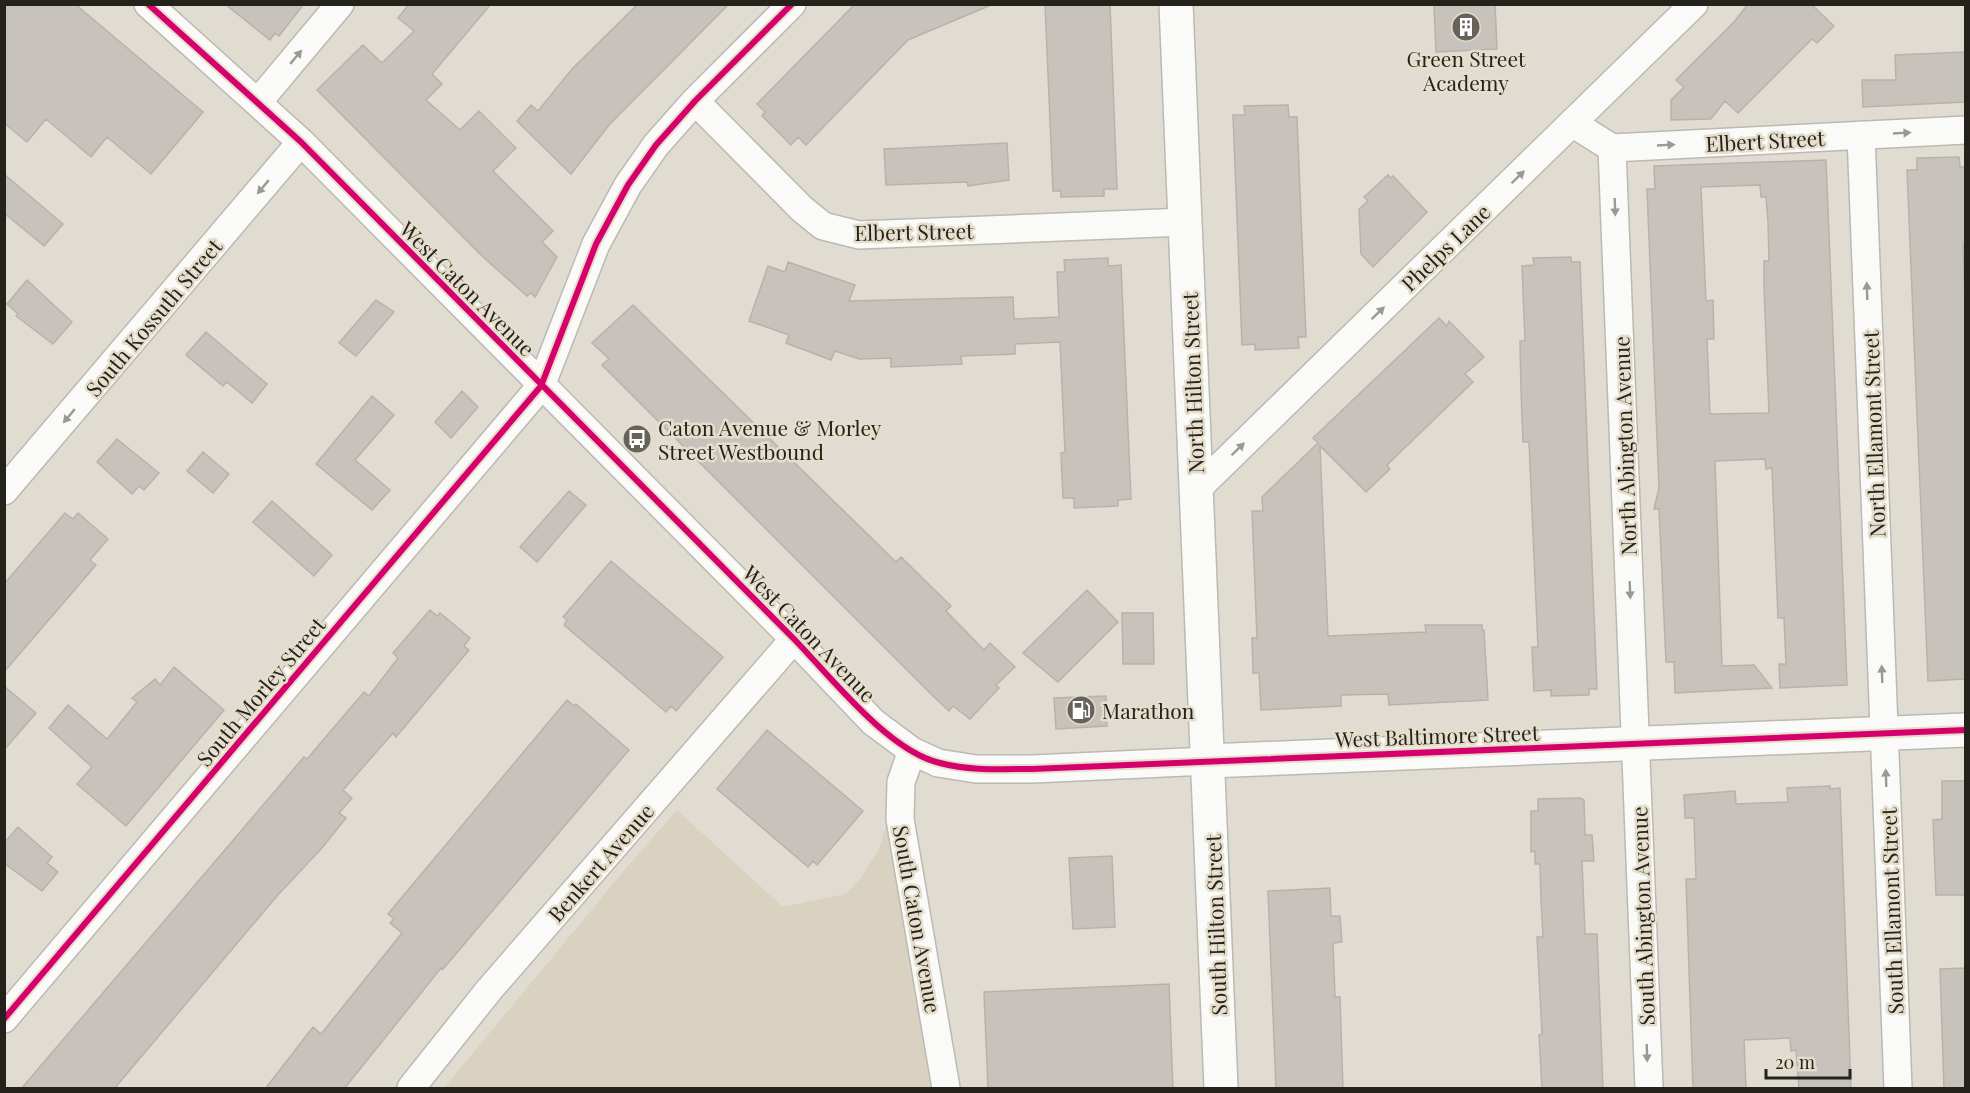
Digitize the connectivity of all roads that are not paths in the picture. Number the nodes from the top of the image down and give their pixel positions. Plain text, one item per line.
1 (148, 4) edge
2 (340, 4) edge
3 (792, 4) edge
4 (1176, 4) edge
5 (1694, 4) edge
6 (695, 101) junction
7 (258, 102) junction
8 (1572, 123) junction
9 (1965, 130) edge
10 (1861, 135) junction
11 (301, 142) junction
12 (1612, 148) junction
13 (1185, 222) junction
14 (541, 386) junction
15 (1196, 490) junction
16 (4, 491) edge
17 (794, 639) junction
18 (1965, 730) edge
19 (1884, 733) junction
20 (1636, 743) junction
21 (912, 752) junction
22 (1208, 761) junction
23 (4, 1018) edge
24 (411, 1089) edge
25 (946, 1089) edge
26 (1221, 1089) edge
27 (1649, 1089) edge
28 (1898, 1089) edge

1 - 7 street, West Caton Avenue
7 -> 2 street
3 - 6 street
4 - 13 main road, North Hilton Street
5 - 8 street, Phelps Lane
6 - 13 street, Elbert Street
6 - 14 street
7 - 11 street, West Caton Avenue
8 - 12 street
15 -> 8 street, Phelps Lane
10 -> 9 street, Elbert Street
12 -> 10 street, Elbert Street
19 -> 10 street, North Ellamont Street
11 - 14 street, West Caton Avenue
11 -> 16 street, South Kossuth Street
12 -> 20 street, North Abington Avenue
13 - 15 main road, North Hilton Street
14 - 17 street, West Caton Avenue
14 - 23 street, South Morley Street
15 - 22 main road, North Hilton Street
17 - 21 street, West Caton Avenue
17 - 24 street, Benkert Avenue
18 - 19 main road, West Baltimore Street
19 - 20 main road, West Baltimore Street
28 -> 19 street, South Ellamont Street
20 - 22 main road, West Baltimore Street
20 -> 27 street, South Abington Avenue
21 - 22 street, West Baltimore Street
21 - 25 street, South Caton Avenue
22 - 26 main road, South Hilton Street

